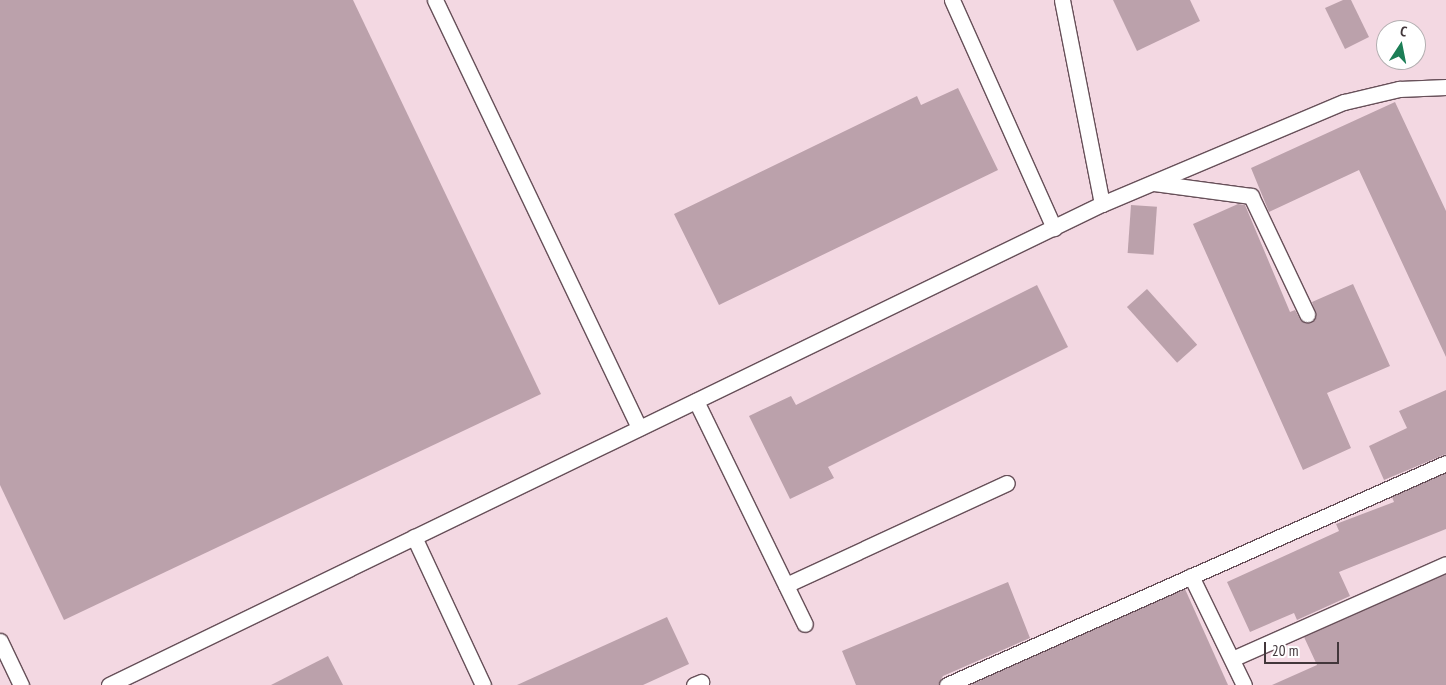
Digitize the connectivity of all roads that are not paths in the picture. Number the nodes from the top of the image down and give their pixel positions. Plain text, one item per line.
1 (436, 0) edge
2 (952, 0) edge
3 (1062, 0) edge
4 (1446, 87) edge
5 (1154, 182) junction
6 (1102, 204) junction
7 (1054, 228) junction
8 (1307, 314) dead end
9 (696, 400) junction
10 (639, 428) junction
11 (1446, 464) edge
12 (1007, 482) dead end
13 (414, 537) junction
14 (1446, 564) edge
15 (1191, 576) junction
16 (786, 585) junction
17 (805, 624) dead end
18 (0, 641) edge
19 (1232, 659) junction
20 (21, 685) edge
21 (109, 685) edge
22 (482, 685) edge
23 (946, 685) edge
24 (1244, 685) edge

1 - 10 lane
2 - 7 lane
3 - 6 lane
4 - 5 lane
5 - 6 lane
5 - 8 lane
6 - 7 lane
7 - 9 lane
9 - 10 lane
9 - 16 lane
10 - 13 lane
11 - 15 lane
12 - 16 lane
13 - 21 lane
13 - 22 lane
14 - 19 lane
15 - 19 lane
15 - 23 lane
16 - 17 lane
18 - 20 lane
19 - 24 lane

